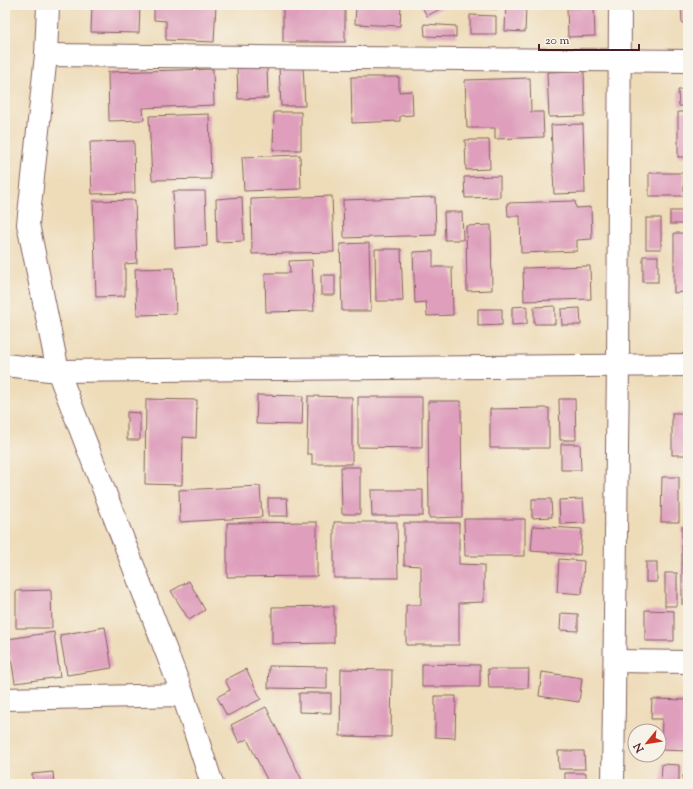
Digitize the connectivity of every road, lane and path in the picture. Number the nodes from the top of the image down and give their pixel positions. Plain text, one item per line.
1 (48, 5) edge
2 (620, 5) edge
3 (46, 56) junction
4 (620, 60) junction
5 (688, 60) edge
6 (5, 365) edge
7 (618, 365) junction
8 (688, 365) edge
9 (58, 371) junction
10 (615, 661) junction
11 (688, 662) edge
12 (183, 695) junction
13 (5, 699) edge
14 (212, 784) edge
15 (613, 784) edge

1 - 3 street
2 - 4 street
3 - 4 street
3 - 9 street
4 - 5 street
4 - 7 street
6 - 9 street
7 - 8 street
7 - 9 street
7 - 10 street
9 - 12 street
10 - 11 street
10 - 15 street
12 - 13 street
12 - 14 street

